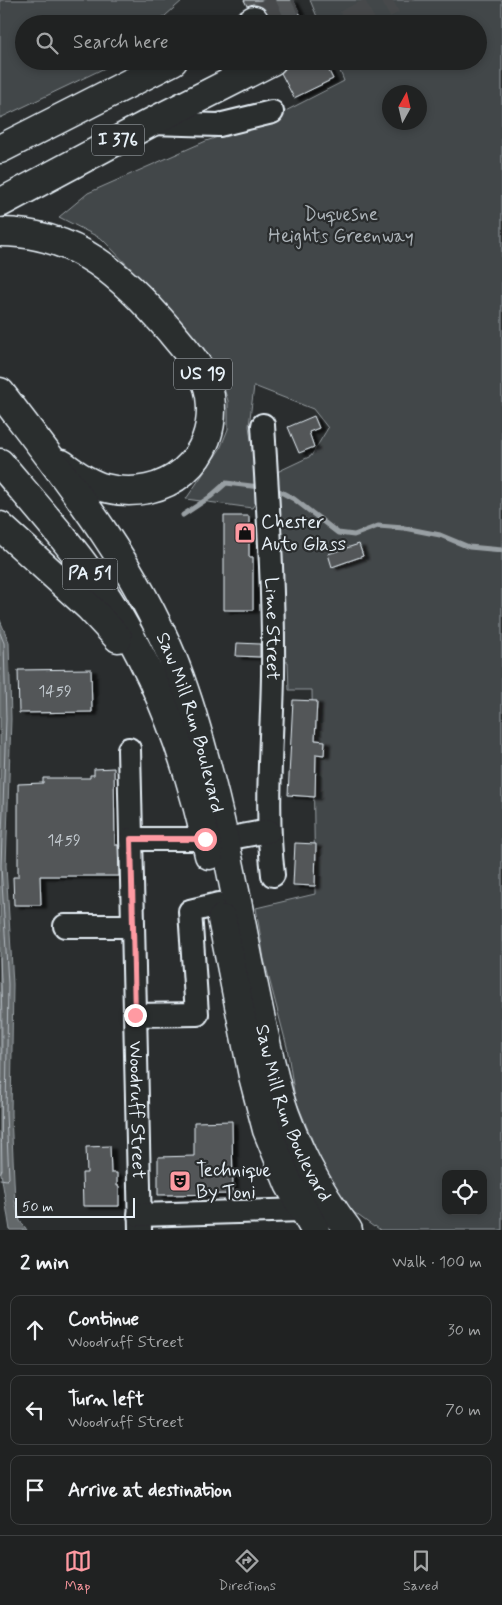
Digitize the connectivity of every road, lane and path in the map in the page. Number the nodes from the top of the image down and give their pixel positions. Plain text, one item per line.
1 (156, 70) edge
2 (232, 70) edge
3 (272, 112) dead end
4 (150, 123) junction
5 (0, 149) edge
6 (0, 203) edge
7 (0, 232) edge
8 (0, 392) edge
9 (263, 425) dead end
10 (46, 453) junction
11 (0, 463) edge
12 (0, 526) edge
13 (161, 697) junction
14 (129, 749) dead end
15 (269, 831) junction
16 (131, 839) junction
17 (215, 839) junction
18 (273, 875) dead end
19 (219, 904) junction
20 (65, 926) dead end
21 (133, 926) junction
22 (135, 1015) junction
23 (309, 1220) edge
24 (139, 1222) edge
25 (345, 1226) edge

1 - 5 highway, I 376
2 - 4 highway, I 376
3 - 4 street
4 - 6 highway, I 376
7 - 10 highway, US 19
8 - 10 highway, Saw Mill Run Boulevard / US 19
9 - 15 street, Lime Street
10 - 17 highway, Saw Mill Run Boulevard
11 - 13 highway, Saw Mill Run Boulevard / PA 51
12 - 13 highway
13 - 17 highway, Saw Mill Run Boulevard
14 - 16 street, Woodruff Street
15 - 17 street
15 - 18 street, Lime Street
16 - 17 street
16 - 21 street, Woodruff Street
17 - 19 highway, Saw Mill Run Boulevard
17 - 25 highway, Saw Mill Run Boulevard
19 - 22 street
19 - 23 highway, Saw Mill Run Boulevard
20 - 21 street
21 - 22 street, Woodruff Street
22 - 24 street, Woodruff Street
23 - 24 street
23 - 25 highway

